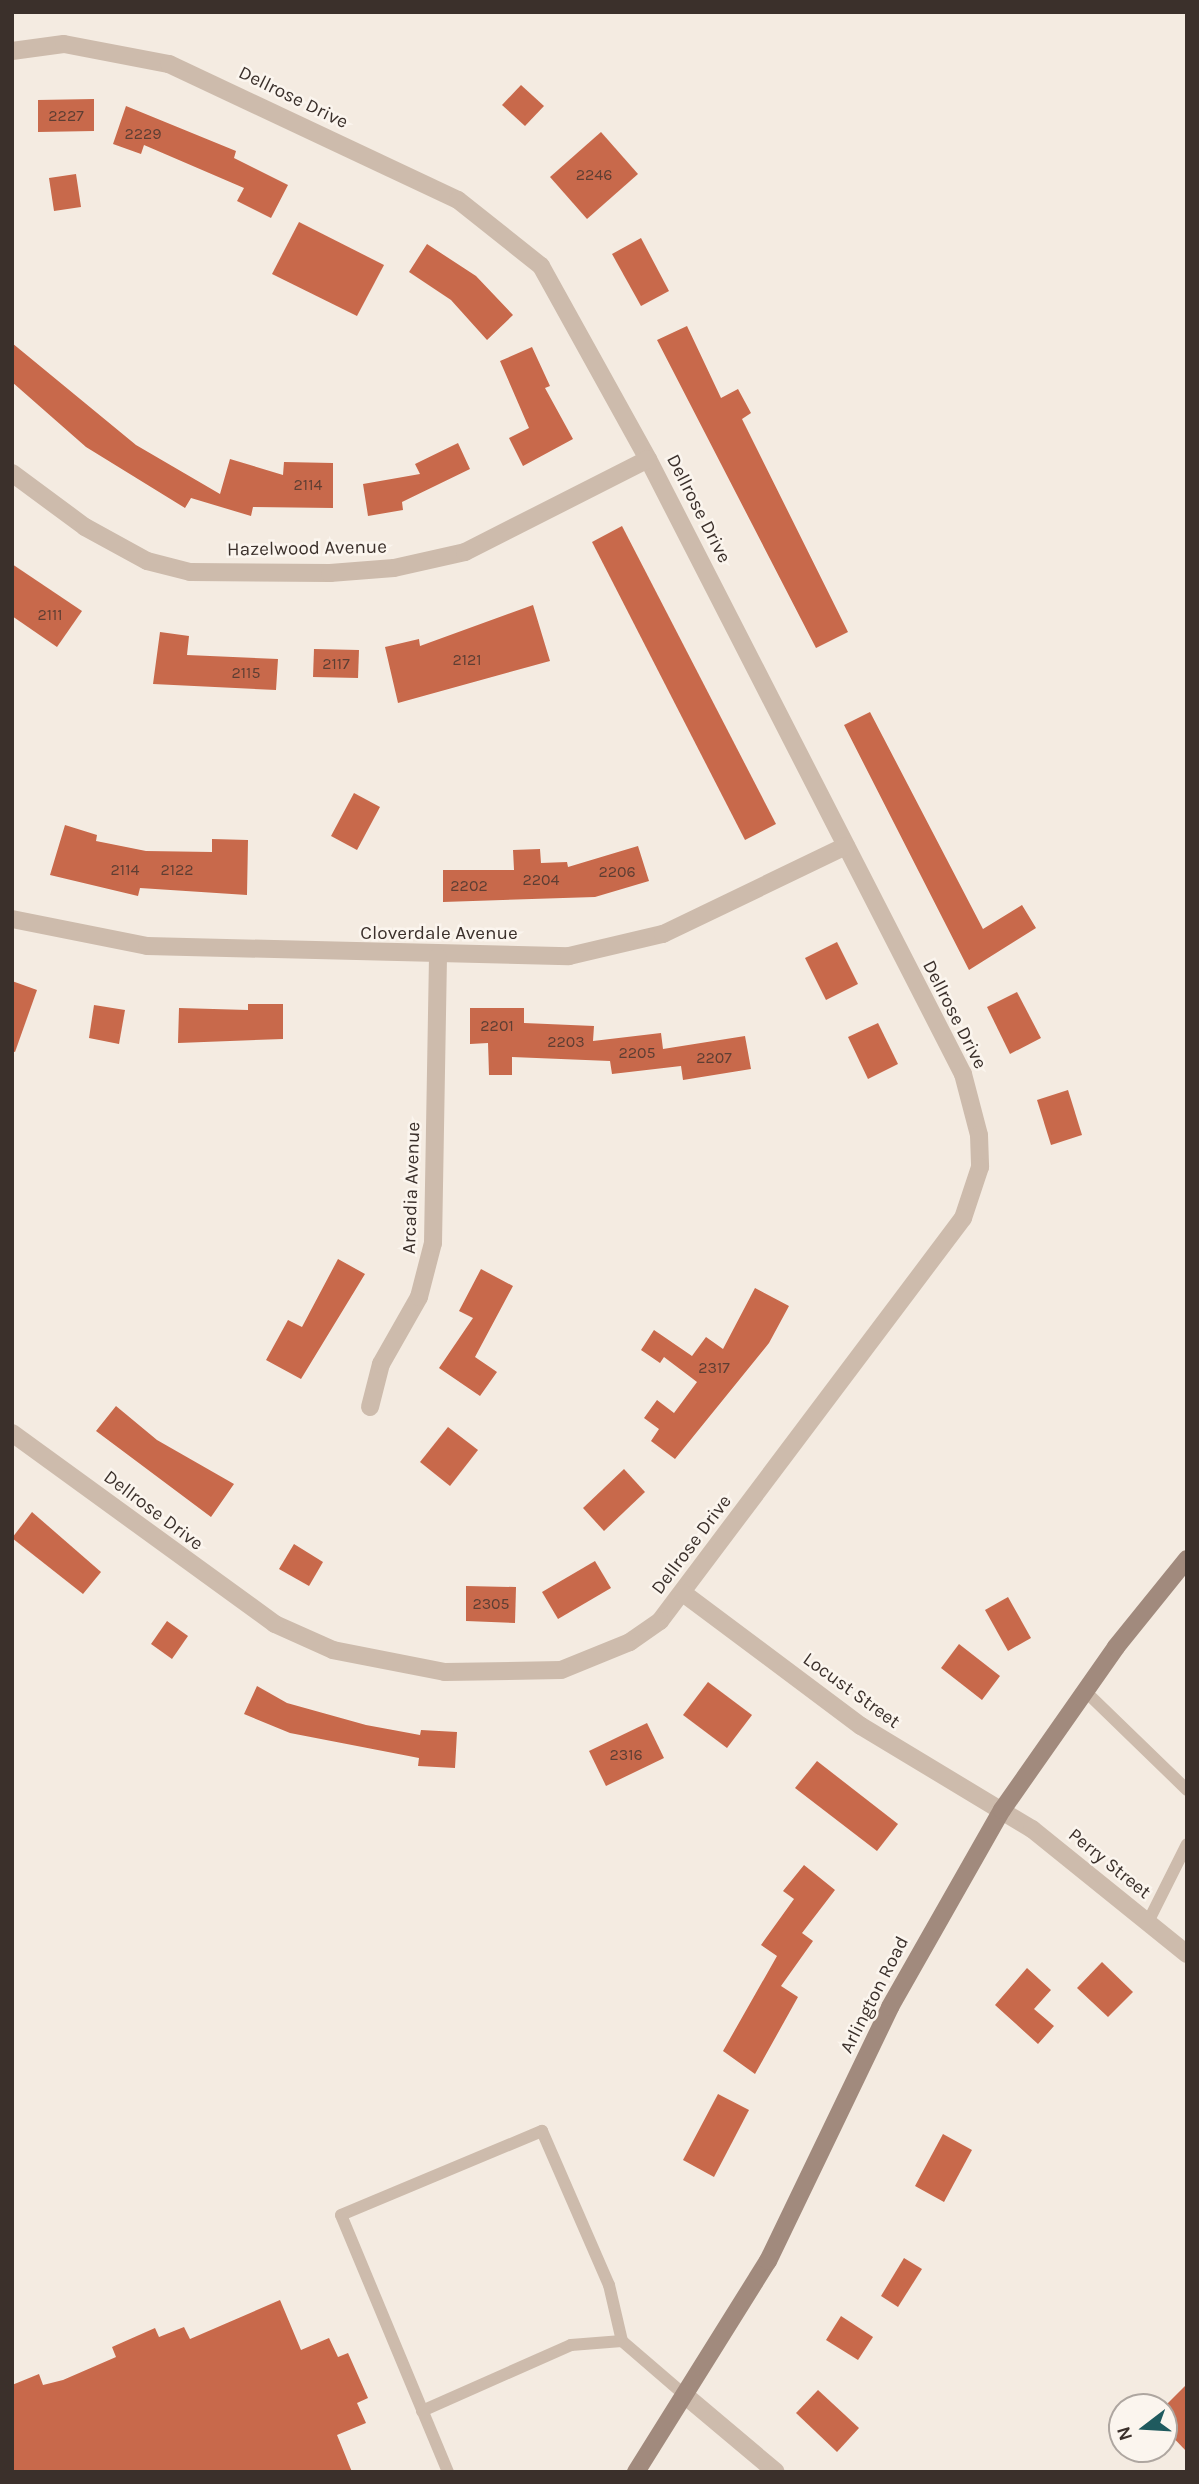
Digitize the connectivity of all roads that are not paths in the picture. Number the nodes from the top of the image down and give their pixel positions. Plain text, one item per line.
1 (12, 51) edge
2 (648, 459) junction
3 (12, 473) edge
4 (846, 846) junction
5 (12, 919) edge
6 (438, 957) junction
7 (370, 1407) dead end
8 (12, 1433) edge
9 (1187, 1559) edge
10 (683, 1593) junction
11 (1085, 1691) junction
12 (1187, 1790) edge
13 (1002, 1810) junction
14 (1187, 1844) edge
15 (1148, 1922) junction
16 (1187, 1954) edge
17 (622, 2341) junction
18 (687, 2397) junction
19 (422, 2411) junction
20 (448, 2472) edge
21 (636, 2472) edge
22 (776, 2472) edge

1 - 2 street, Dellrose Drive
2 - 3 street, Hazelwood Avenue
2 - 4 street, Dellrose Drive
4 - 6 street, Cloverdale Avenue
4 - 10 street, Dellrose Drive
5 - 6 street, Cloverdale Avenue
6 - 7 street, Arcadia Avenue
8 - 10 street, Dellrose Drive
9 - 11 main road, Arlington Road
10 - 13 street, Locust Street
11 - 12 lane
11 - 13 main road, Arlington Road
13 - 15 street, Perry Street
13 - 18 main road, Arlington Road
14 - 15 lane
15 - 16 street, Perry Street
17 - 18 lane
17 - 19 lane
17 - 19 lane
18 - 21 main road, Arlington Road
18 - 22 street
19 - 20 lane

